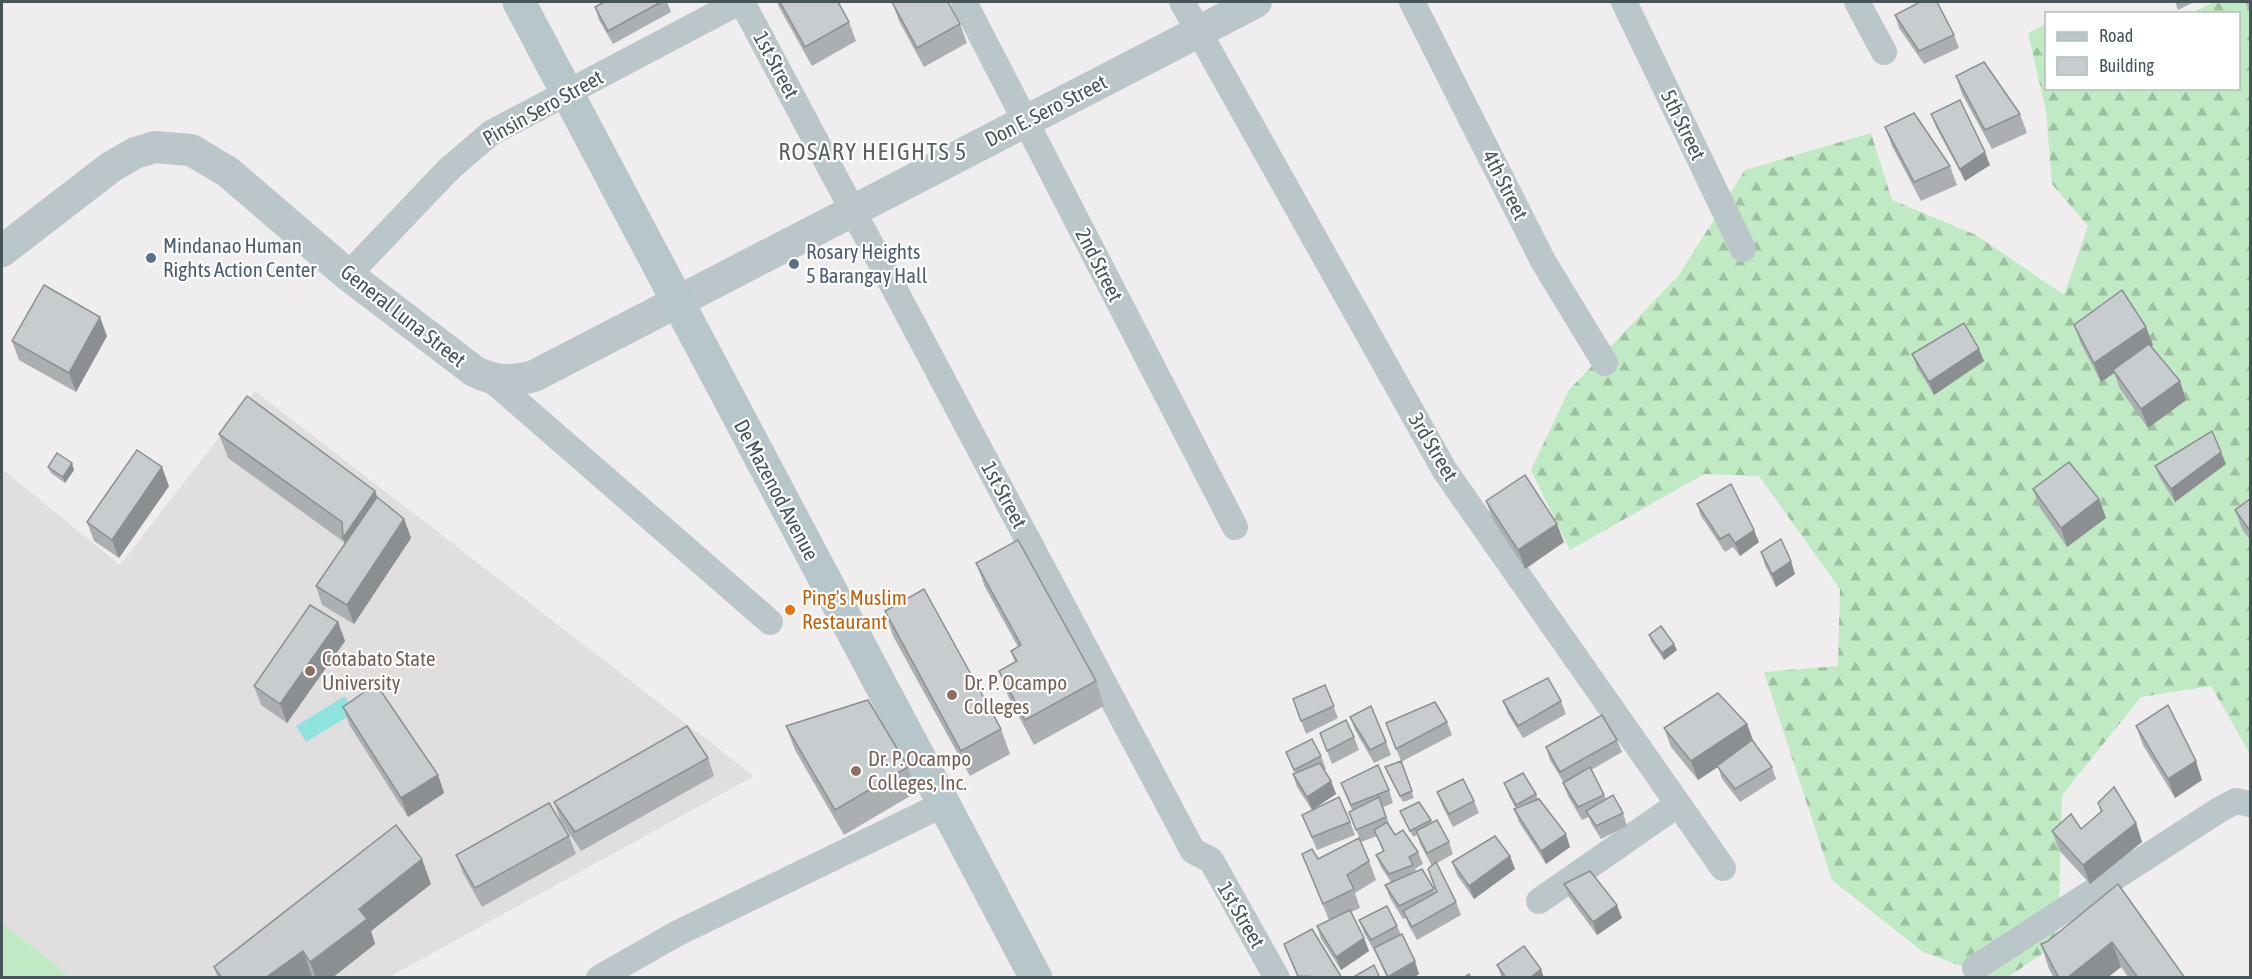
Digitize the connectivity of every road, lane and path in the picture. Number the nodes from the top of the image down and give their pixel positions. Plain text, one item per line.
1 (519, 2) edge
2 (740, 2) edge
3 (964, 2) edge
4 (1182, 2) edge
5 (1256, 2) edge
6 (1412, 2) edge
7 (1624, 2) edge
8 (1857, 2) edge
9 (1198, 33) junction
10 (1884, 52) dead end
11 (566, 94) junction
12 (1025, 122) junction
13 (853, 211) junction
14 (1743, 249) dead end
15 (2, 251) edge
16 (348, 275) junction
17 (677, 302) junction
18 (1605, 363) dead end
19 (492, 380) junction
20 (1235, 527) dead end
21 (770, 622) dead end
22 (944, 804) junction
23 (2250, 804) edge
24 (1677, 805) junction
25 (1723, 868) dead end
26 (1539, 901) dead end
27 (1975, 969) dead end
28 (598, 978) edge
29 (1036, 978) edge
30 (1277, 978) edge

1 - 11 main road, De Mazenod Avenue
2 - 11 street, Pinsin Sero Street
2 - 13 street, 1st Street
3 - 12 street, 2nd Street
4 - 9 street, 3rd Street
5 - 9 street, Don E. Sero Street
6 - 18 street, 4th Street
7 - 14 street, 5th Street
8 - 10 street
9 - 12 street, Don E. Sero Street
9 - 24 street, 3rd Street
11 - 16 street, Pinsin Sero Street
11 - 17 main road, De Mazenod Avenue
12 - 13 street, Don E. Sero Street
12 - 20 street, 2nd Street
13 - 17 street, Don E. Sero Street
13 - 30 street, 1st Street
15 - 16 street, General Luna Street
16 - 19 street, General Luna Street
17 - 19 street
17 - 22 main road, De Mazenod Avenue
19 - 21 street
22 - 28 street
22 - 29 main road, De Mazenod Avenue
23 - 27 street
24 - 25 street, 3rd Street
24 - 26 street

